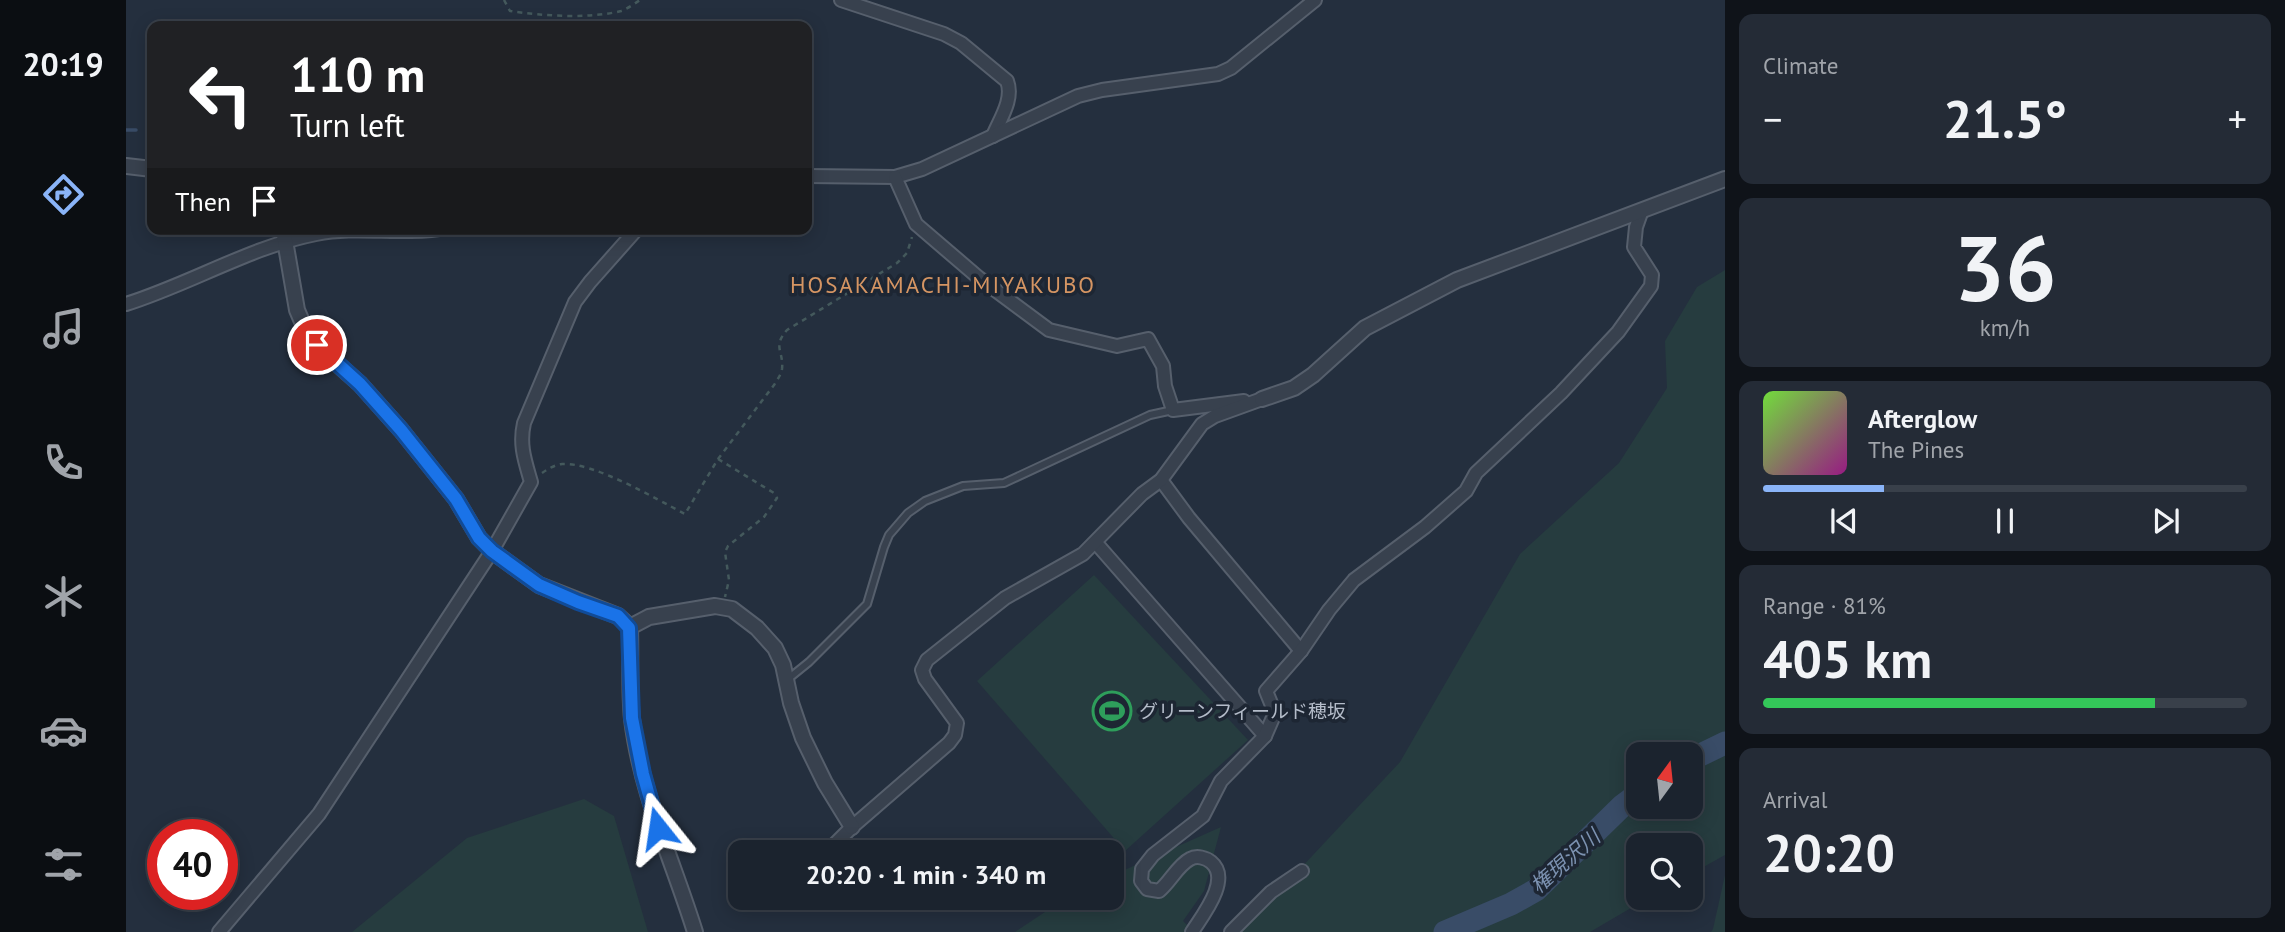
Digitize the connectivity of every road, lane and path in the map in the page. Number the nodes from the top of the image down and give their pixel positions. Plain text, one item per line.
1 (504, 0) edge
2 (640, 0) edge
3 (841, 0) edge
4 (1315, 0) edge
5 (993, 136) junction
6 (126, 166) edge
7 (147, 168) edge
8 (812, 176) edge
9 (895, 177) junction
10 (1725, 180) edge
11 (1642, 210) junction
12 (916, 224) junction
13 (632, 235) edge
14 (285, 236) edge
15 (126, 304) edge
16 (1262, 399) junction
17 (1173, 410) junction
18 (718, 459) junction
19 (1161, 480) junction
20 (531, 482) junction
21 (1096, 543) junction
22 (492, 551) junction
23 (722, 608) junction
24 (629, 628) junction
25 (1301, 651) junction
26 (786, 681) junction
27 (1265, 736) junction
28 (852, 827) junction
29 (839, 840) edge
30 (1302, 871) dead end
31 (219, 932) edge
32 (695, 932) edge
33 (1192, 932) edge
34 (1231, 932) edge

1 - 2 path
3 - 5 street
4 - 5 street
5 - 9 street
6 - 7 street
8 - 9 street
9 - 12 street
10 - 11 street
11 - 16 street
11 - 25 street
12 - 17 street
12 - 18 path
13 - 20 street
14 - 15 street
14 - 22 street
16 - 17 street
16 - 19 street
17 - 26 lane
18 - 20 path
18 - 23 path
19 - 21 street
19 - 25 street
20 - 22 street
21 - 27 street
21 - 28 street
22 - 24 street
22 - 31 street
23 - 24 street
23 - 26 street
24 - 32 street
25 - 27 street
26 - 28 street
27 - 33 street
28 - 29 street
30 - 34 street

